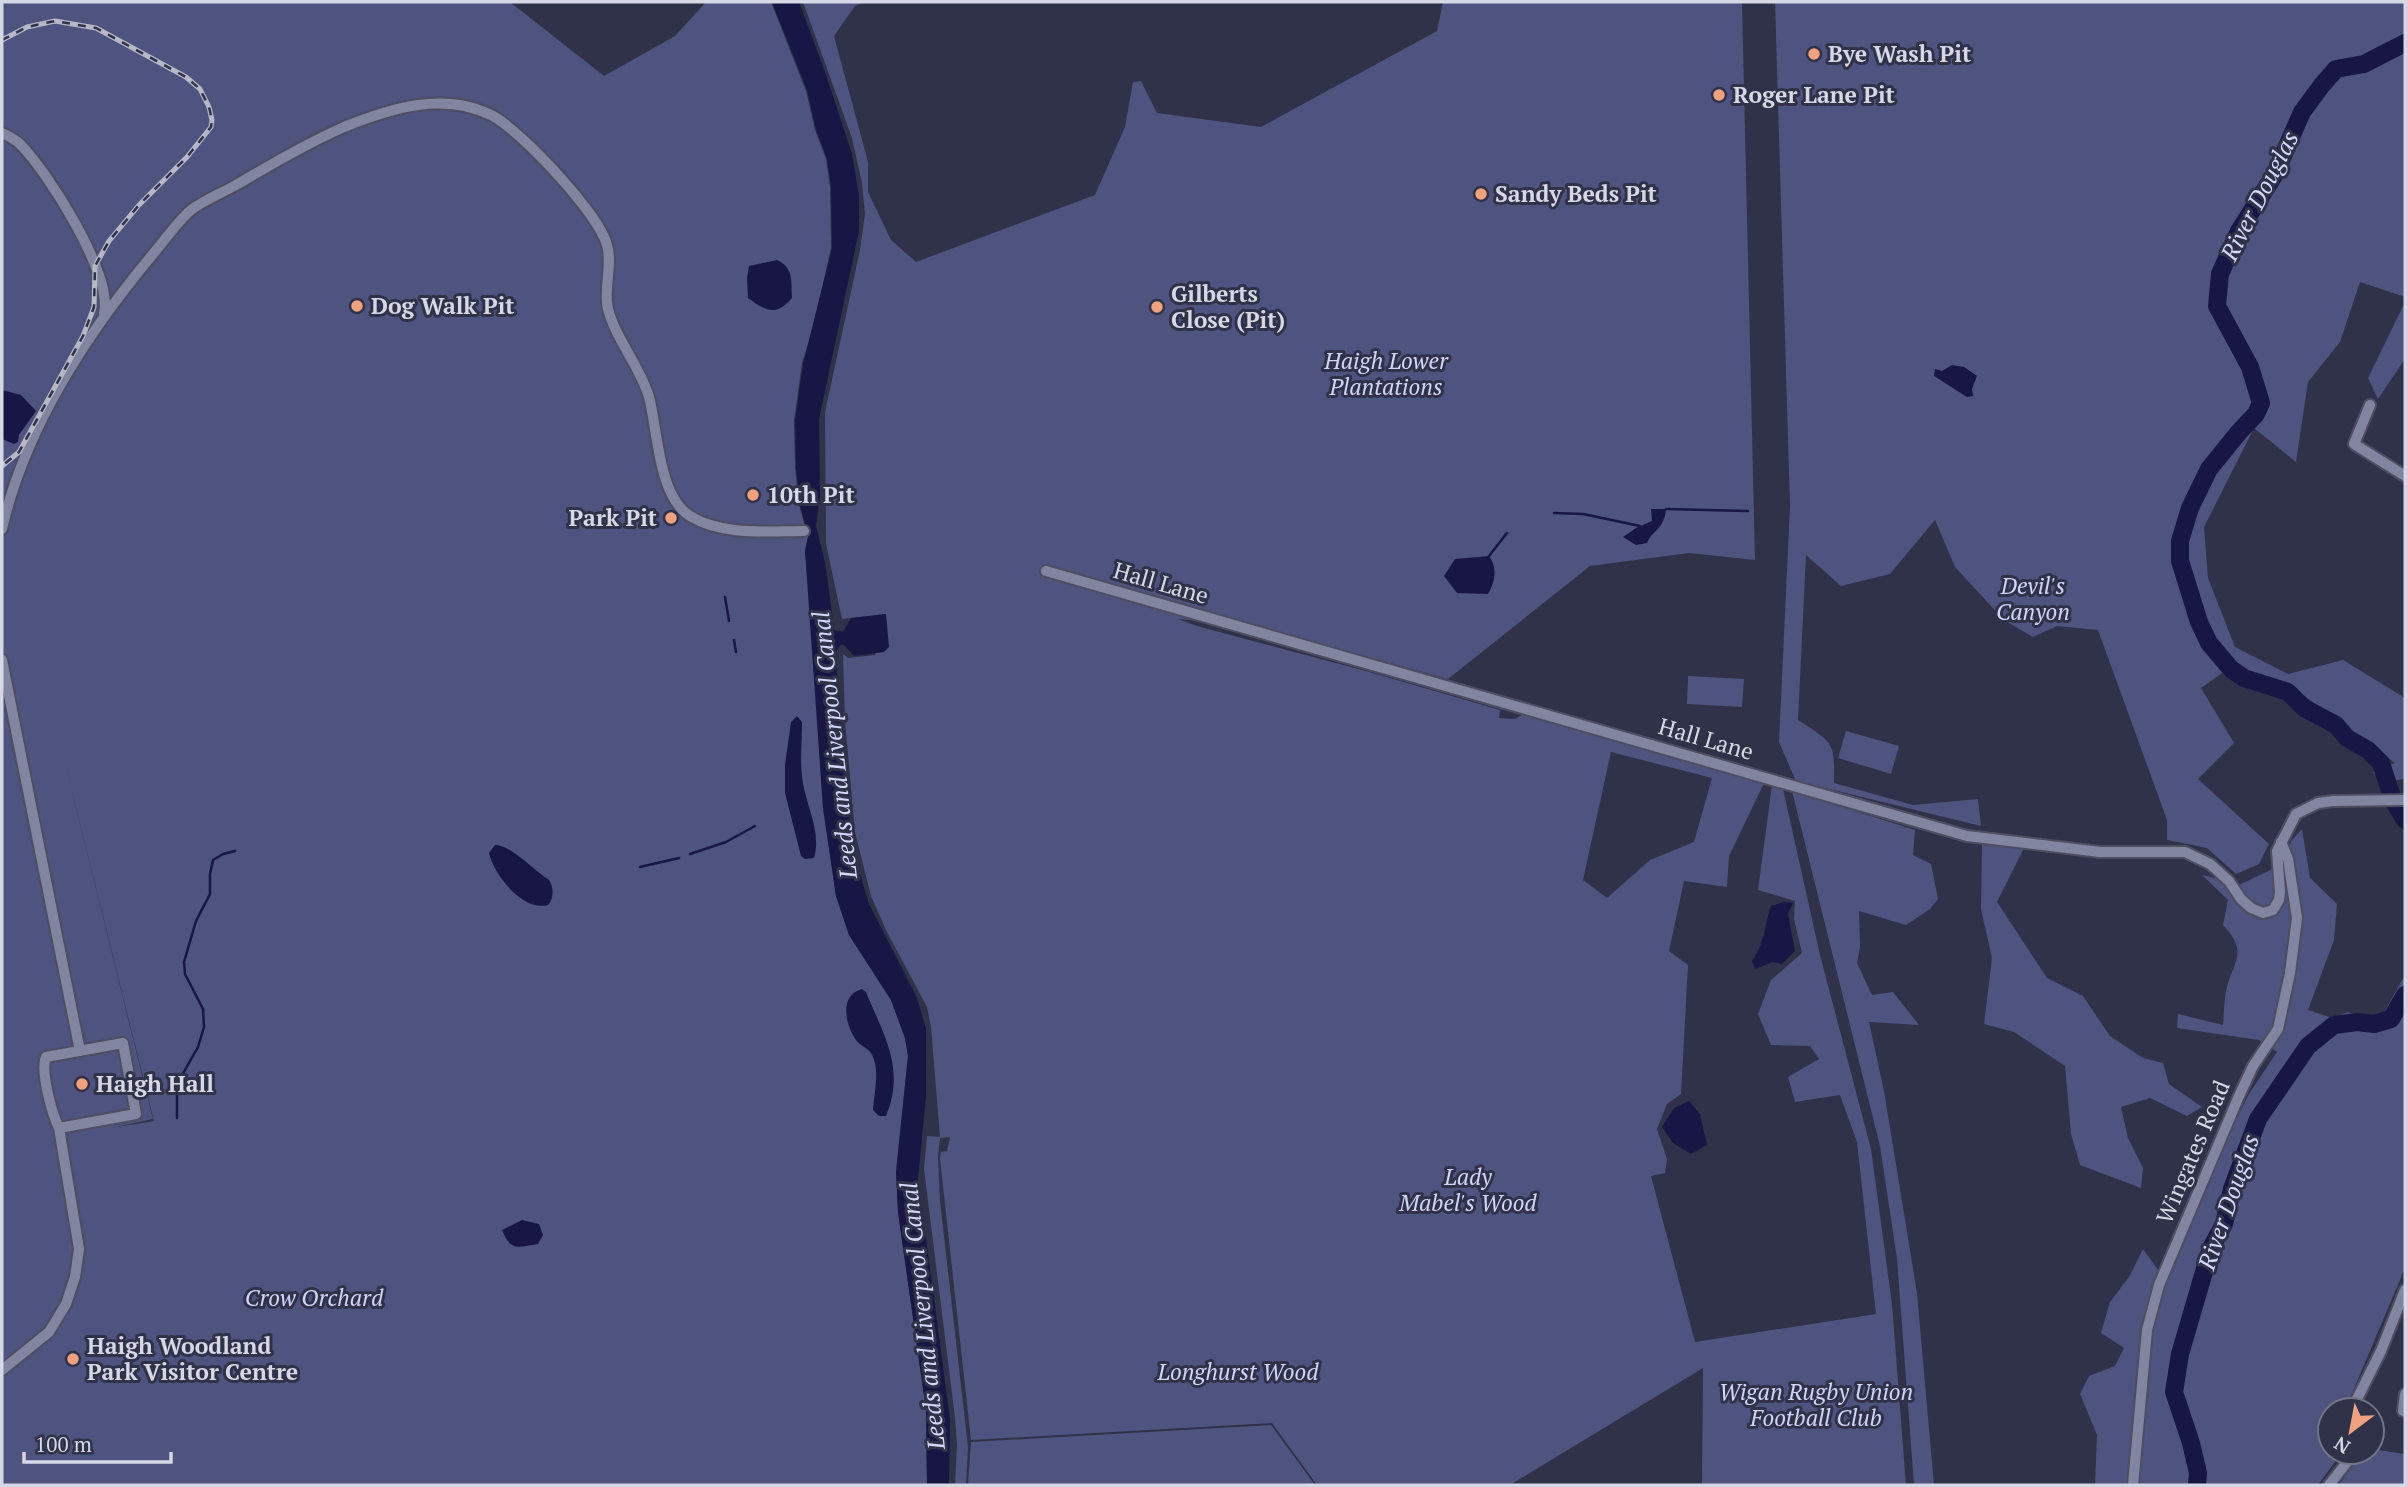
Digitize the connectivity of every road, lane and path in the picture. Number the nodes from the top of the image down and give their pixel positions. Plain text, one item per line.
1 (2, 133) edge
2 (103, 318) junction
3 (2370, 405) dead end
4 (2405, 476) edge
5 (2, 529) edge
6 (804, 531) dead end
7 (1046, 571) dead end
8 (2, 660) edge
9 (2398, 800) edge
10 (2281, 842) junction
11 (79, 1051) junction
12 (59, 1128) junction
13 (2405, 1290) edge
14 (2, 1370) edge
15 (2405, 1394) edge
16 (2358, 1396) edge
17 (2403, 1411) dead end
18 (2344, 1466) edge
19 (2133, 1485) edge
20 (2329, 1485) edge

1 - 2 street
2 - 5 street
2 - 6 street
3 - 4 street
7 - 10 street, Hall Lane
8 - 11 street
9 - 10 street
10 - 19 street, Wingates Road
11 - 12 street
11 - 12 street
12 - 14 street
13 - 16 street
15 - 17 street
18 - 20 street

